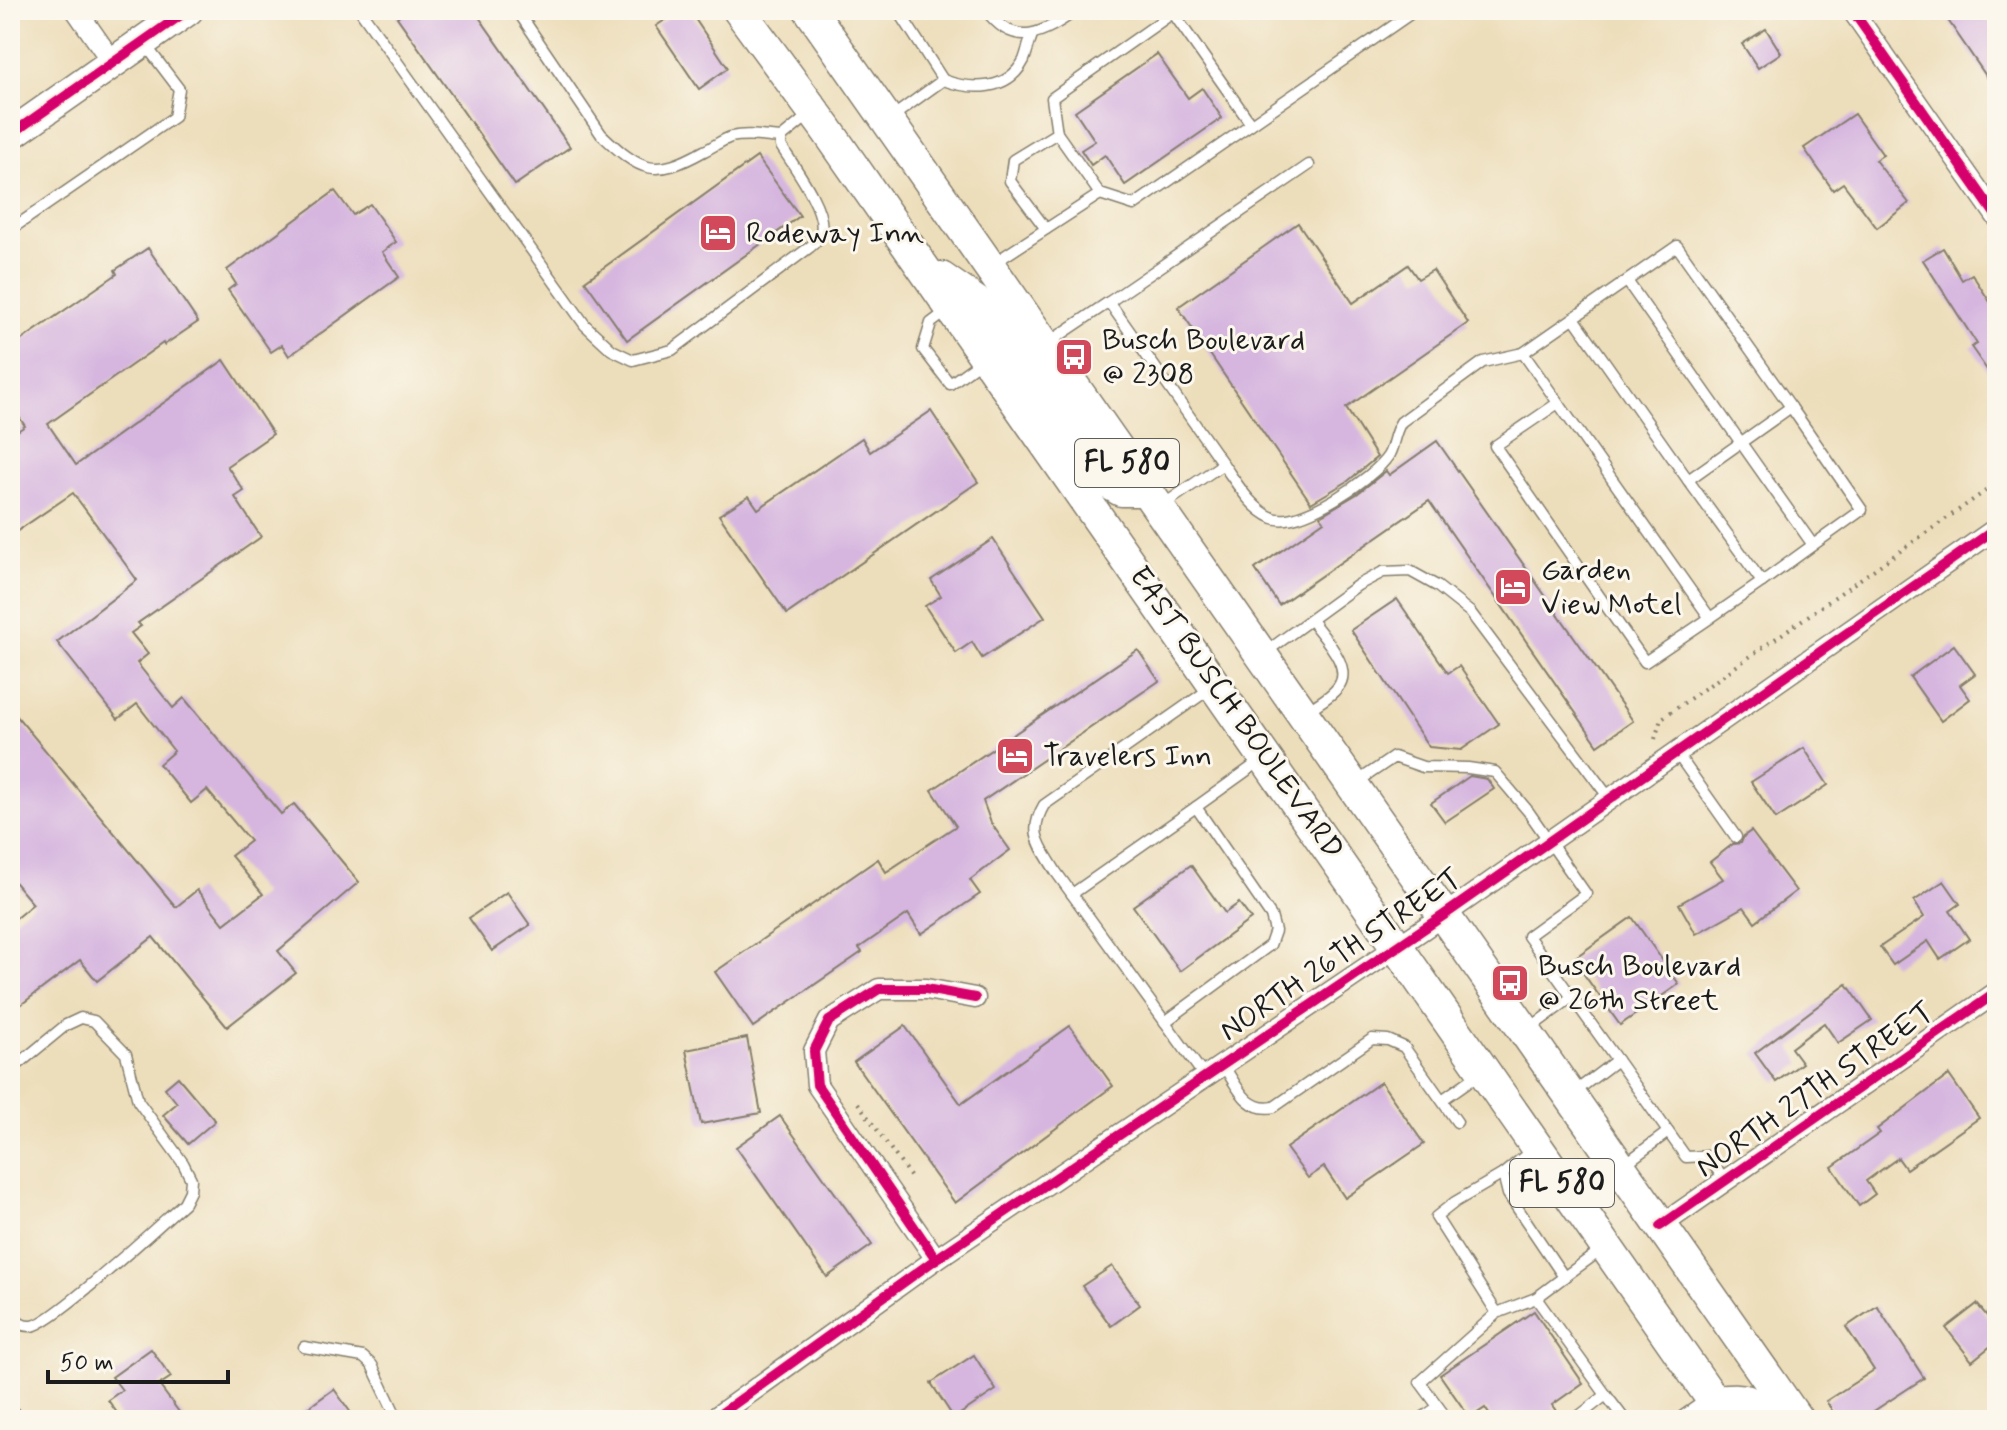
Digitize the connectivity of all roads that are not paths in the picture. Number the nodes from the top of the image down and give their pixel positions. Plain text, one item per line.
1 (76, 10) edge
2 (188, 10) edge
3 (360, 10) edge
4 (517, 10) edge
5 (739, 10) edge
6 (810, 10) edge
7 (898, 10) edge
8 (986, 10) edge
9 (1077, 10) edge
10 (1416, 10) edge
11 (1852, 10) edge
12 (1175, 12) edge
13 (1032, 35) junction
14 (143, 42) junction
15 (113, 63) junction
16 (943, 80) junction
17 (814, 111) junction
18 (887, 120) junction
19 (1251, 124) junction
20 (1057, 133) junction
21 (10, 135) edge
22 (781, 138) junction
23 (1309, 165) dead end
24 (1100, 194) junction
25 (1997, 217) edge
26 (1046, 229) junction
27 (10, 230) edge
28 (922, 265) junction
29 (989, 266) junction
30 (1627, 281) junction
31 (1109, 302) junction
32 (952, 308) junction
33 (1574, 318) junction
34 (1044, 345) junction
35 (1523, 353) junction
36 (987, 357) junction
37 (1558, 403) junction
38 (1791, 407) junction
39 (1740, 443) junction
40 (1223, 464) junction
41 (1688, 480) junction
42 (1152, 499) junction
43 (1997, 528) edge
44 (1813, 545) junction
45 (1762, 582) junction
46 (1710, 618) junction
47 (1311, 620) junction
48 (1262, 655) junction
49 (1216, 685) junction
50 (1303, 714) junction
51 (1676, 752) junction
52 (1266, 757) junction
53 (1353, 785) junction
54 (1610, 799) junction
55 (1196, 807) junction
56 (1736, 837) dead end
57 (1549, 841) junction
58 (1072, 894) junction
59 (1444, 915) junction
60 (1398, 946) junction
61 (1997, 992) edge
62 (1572, 997) junction
63 (975, 998) dead end
64 (1165, 1022) junction
65 (1525, 1032) junction
66 (1617, 1060) junction
67 (1223, 1065) junction
68 (1484, 1070) junction
69 (10, 1071) edge
70 (1205, 1077) junction
71 (1570, 1096) junction
72 (1442, 1100) junction
73 (1457, 1122) dead end
74 (1668, 1132) junction
75 (1537, 1147) junction
76 (1619, 1169) junction
77 (1503, 1174) junction
78 (1726, 1181) junction
79 (1660, 1226) junction
80 (1606, 1247) junction
81 (936, 1259) junction
82 (1564, 1277) junction
83 (1536, 1298) junction
84 (1497, 1313) junction
85 (10, 1315) edge
86 (304, 1347) dead end
87 (1606, 1395) junction
88 (1438, 1407) junction
89 (1720, 1410) edge
90 (398, 1420) edge
91 (712, 1420) edge
92 (1419, 1420) edge
93 (1448, 1420) edge
94 (1574, 1420) edge
95 (1625, 1420) edge
96 (1686, 1420) edge
97 (1768, 1420) edge
98 (1797, 1420) edge

1 - 15 street
2 - 14 street
3 - 22 lane
4 - 22 lane
5 - 17 main road, EAST BUSCH BOULEVARD / FL 580
6 - 18 main road, EAST BUSCH BOULEVARD / FL 580
7 - 16 lane
8 - 13 lane
9 - 13 lane
10 - 19 lane
11 - 25 street
12 - 19 lane
12 - 20 lane
13 - 16 lane
14 - 15 street
14 - 27 lane
15 - 21 street
16 - 18 lane
17 - 22 lane
17 - 28 main road, EAST BUSCH BOULEVARD / FL 580
18 - 29 main road, EAST BUSCH BOULEVARD / FL 580
19 - 24 lane
20 - 24 lane
20 - 26 lane
23 - 31 lane
24 - 26 lane
26 - 29 lane
28 - 32 main road, EAST BUSCH BOULEVARD / FL 580
28 - 42 main road
29 - 34 main road, EAST BUSCH BOULEVARD / FL 580
30 - 33 lane
30 - 38 lane
30 - 39 lane
31 - 34 lane
31 - 40 lane
32 - 36 main road, EAST BUSCH BOULEVARD / FL 580
32 - 36 lane
33 - 35 lane
33 - 41 lane
34 - 42 main road, EAST BUSCH BOULEVARD / FL 580
35 - 37 lane
35 - 40 lane
36 - 49 main road, EAST BUSCH BOULEVARD / FL 580
37 - 46 lane
37 - 46 lane
38 - 39 lane
38 - 44 lane
39 - 41 lane
39 - 44 lane
40 - 42 lane
41 - 45 lane
42 - 48 main road, EAST BUSCH BOULEVARD / FL 580
43 - 51 street, NORTH 26TH STREET
44 - 45 lane
45 - 46 lane
47 - 48 lane
47 - 50 lane
47 - 54 lane
48 - 50 main road, EAST BUSCH BOULEVARD / FL 580
49 - 52 main road, EAST BUSCH BOULEVARD / FL 580
49 - 58 lane
50 - 53 main road, EAST BUSCH BOULEVARD / FL 580
51 - 54 street, NORTH 26TH STREET
51 - 56 lane
52 - 55 lane
52 - 60 main road, EAST BUSCH BOULEVARD / FL 580
53 - 57 lane
53 - 59 main road, EAST BUSCH BOULEVARD / FL 580
54 - 57 street, NORTH 26TH STREET
55 - 58 lane
55 - 64 lane
57 - 59 street, NORTH 26TH STREET
57 - 62 lane
58 - 64 lane
59 - 60 street, NORTH 26TH STREET
59 - 65 main road, EAST BUSCH BOULEVARD / FL 580
60 - 67 street, NORTH 26TH STREET
60 - 68 main road, EAST BUSCH BOULEVARD / FL 580
61 - 78 street, NORTH 27TH STREET
62 - 65 lane
62 - 66 lane
63 - 81 street
64 - 70 lane
65 - 71 main road, EAST BUSCH BOULEVARD / FL 580
66 - 71 lane
66 - 74 lane
67 - 70 street, NORTH 26TH STREET
67 - 72 lane
68 - 72 lane
68 - 75 main road, EAST BUSCH BOULEVARD / FL 580
69 - 85 lane
70 - 81 street, NORTH 26TH STREET
71 - 76 main road, EAST BUSCH BOULEVARD / FL 580
72 - 73 lane
74 - 76 lane
74 - 78 lane
75 - 77 lane
75 - 80 main road, EAST BUSCH BOULEVARD / FL 580
76 - 79 main road, EAST BUSCH BOULEVARD / FL 580
77 - 82 lane
77 - 84 lane
78 - 79 street, NORTH 27TH STREET
79 - 98 main road, EAST BUSCH BOULEVARD / FL 580
80 - 82 lane
80 - 89 main road, EAST BUSCH BOULEVARD / FL 580
81 - 91 street, NORTH 26TH STREET
82 - 83 lane
83 - 84 lane
83 - 87 lane
84 - 88 lane
86 - 90 lane
87 - 94 lane
87 - 95 lane
88 - 92 lane
88 - 93 lane
89 - 96 street
89 - 97 main road

